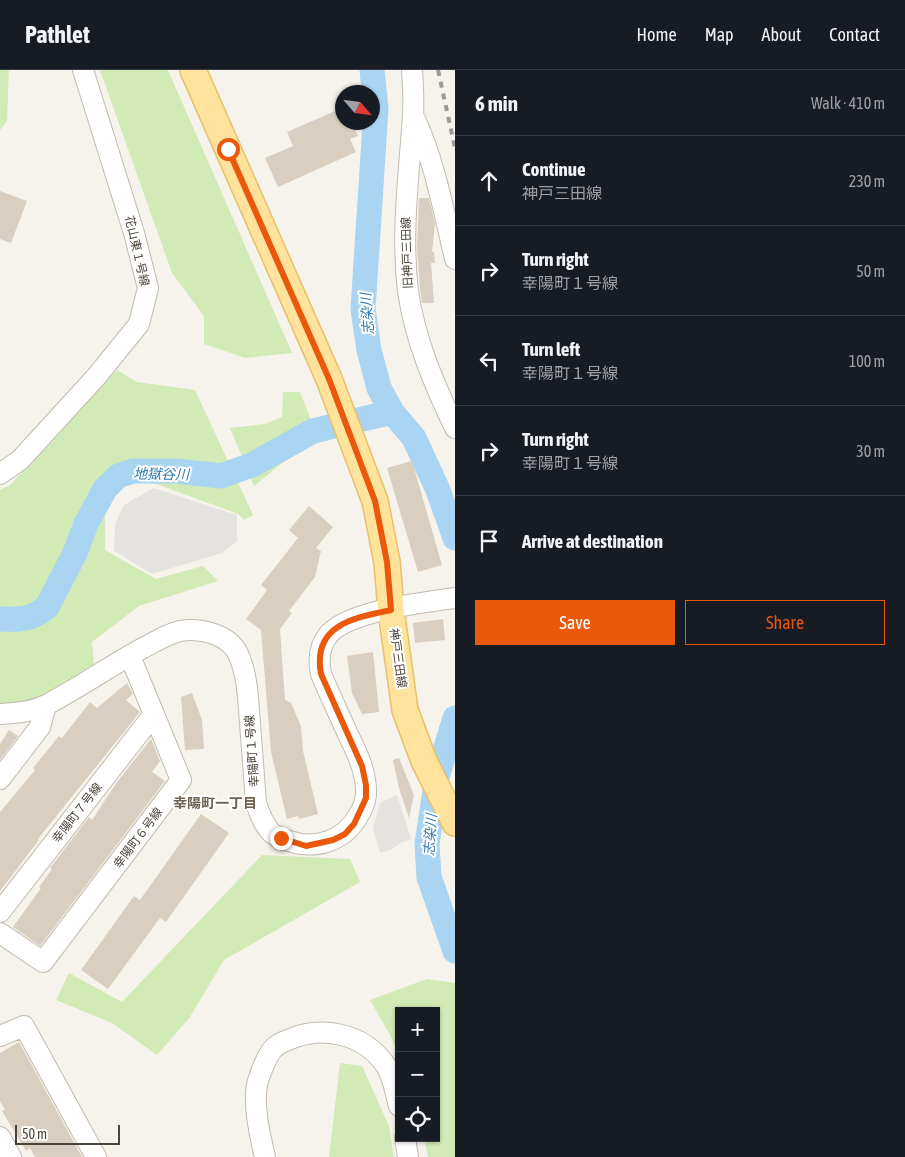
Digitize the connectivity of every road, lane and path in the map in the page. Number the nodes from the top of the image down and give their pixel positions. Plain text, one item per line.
1 (83, 70) edge
2 (193, 70) edge
3 (412, 70) edge
4 (413, 114) junction
5 (455, 259) edge
6 (455, 428) edge
7 (0, 474) edge
8 (455, 598) edge
9 (391, 610) junction
10 (130, 656) junction
11 (46, 705) junction
12 (0, 714) edge
13 (154, 714) junction
14 (0, 779) edge
15 (455, 822) edge
16 (0, 912) edge
17 (0, 933) edge
18 (0, 1036) edge
19 (396, 1097) edge
20 (0, 1138) edge
21 (406, 1142) edge
22 (11, 1157) edge
23 (96, 1157) edge
24 (265, 1157) edge
25 (408, 1157) edge

1 - 7 street, 花山東１号線
2 - 9 main road, 神戸三田線
3 - 4 street, 旧神戸三田線
4 - 5 street
4 - 6 street, 旧神戸三田線
8 - 9 street, 幸陽町１号線
9 - 10 street, 幸陽町１号線
9 - 15 main road, 神戸三田線
10 - 11 street, 幸陽町１号線
10 - 13 street, 幸陽町６号線
11 - 12 street, 幸陽町１号線
11 - 14 street
13 - 16 street, 幸陽町７号線
13 - 17 street, 幸陽町６号線
18 - 23 street
19 - 24 street
20 - 22 street
21 - 25 street

